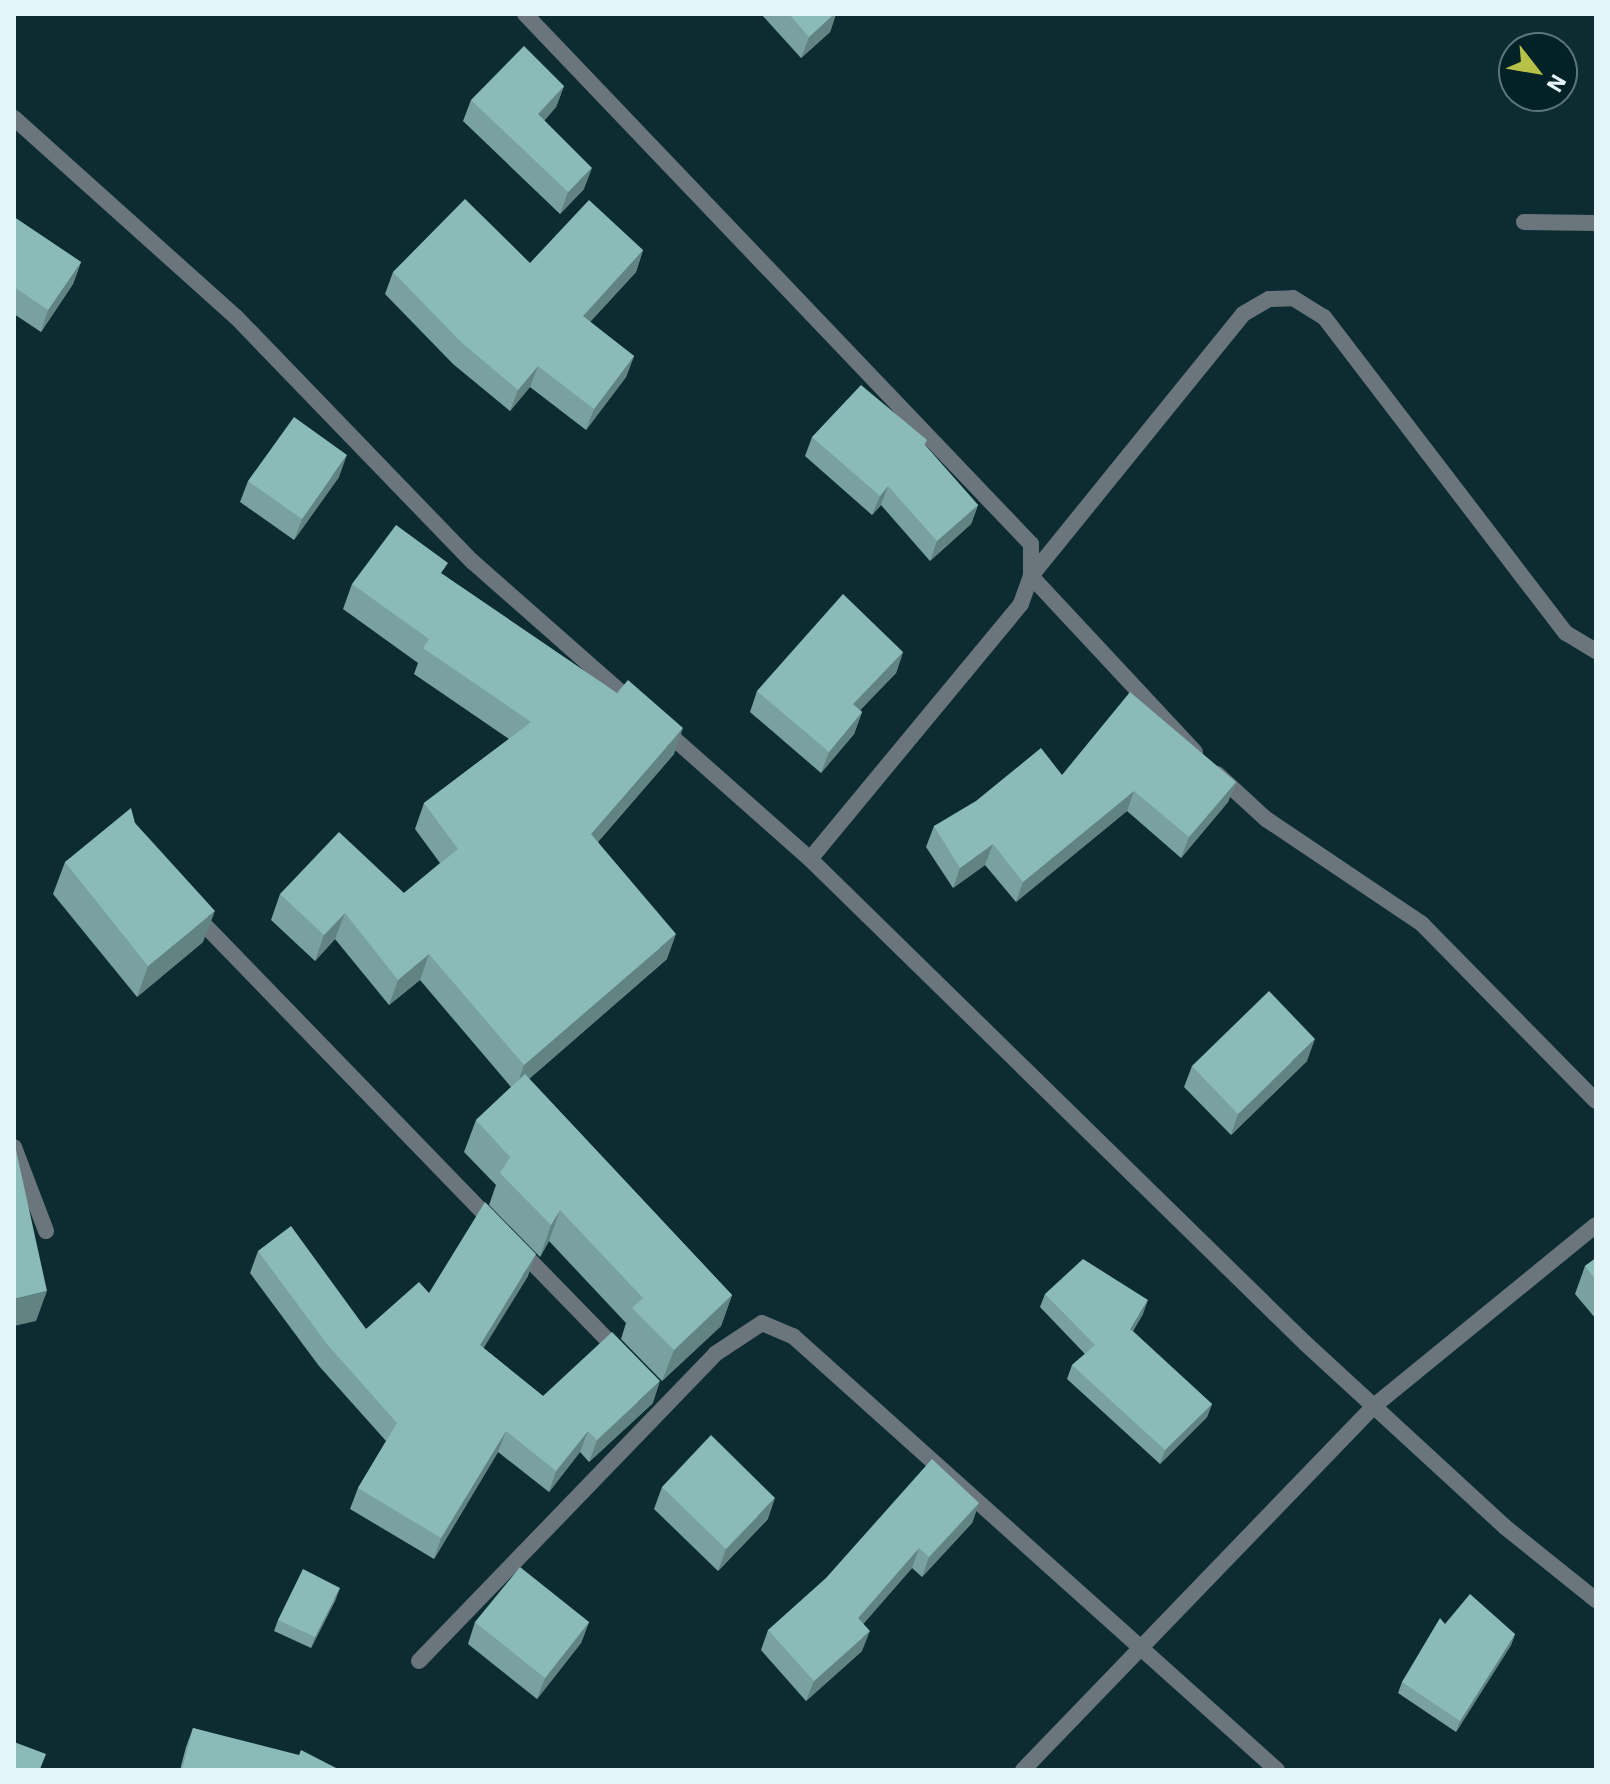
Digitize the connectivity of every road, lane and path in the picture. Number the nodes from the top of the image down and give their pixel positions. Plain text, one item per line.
1 (525, 14) edge
2 (14, 118) edge
3 (1524, 222) dead end
4 (1596, 223) edge
5 (1031, 576) junction
6 (1596, 651) edge
7 (810, 859) junction
8 (175, 894) edge
9 (1596, 1101) edge
10 (14, 1147) edge
11 (1596, 1225) edge
12 (46, 1231) dead end
13 (636, 1370) edge
14 (1374, 1406) junction
15 (1596, 1600) edge
16 (1144, 1648) junction
17 (419, 1661) dead end
18 (1023, 1770) edge
19 (1277, 1770) edge

1 - 5 street
2 - 7 street
3 - 4 street
5 - 6 street
5 - 7 street
5 - 9 street
7 - 14 street
8 - 13 street
10 - 12 street
11 - 14 street
14 - 15 street
14 - 16 street
16 - 17 street
16 - 18 street
16 - 19 street

